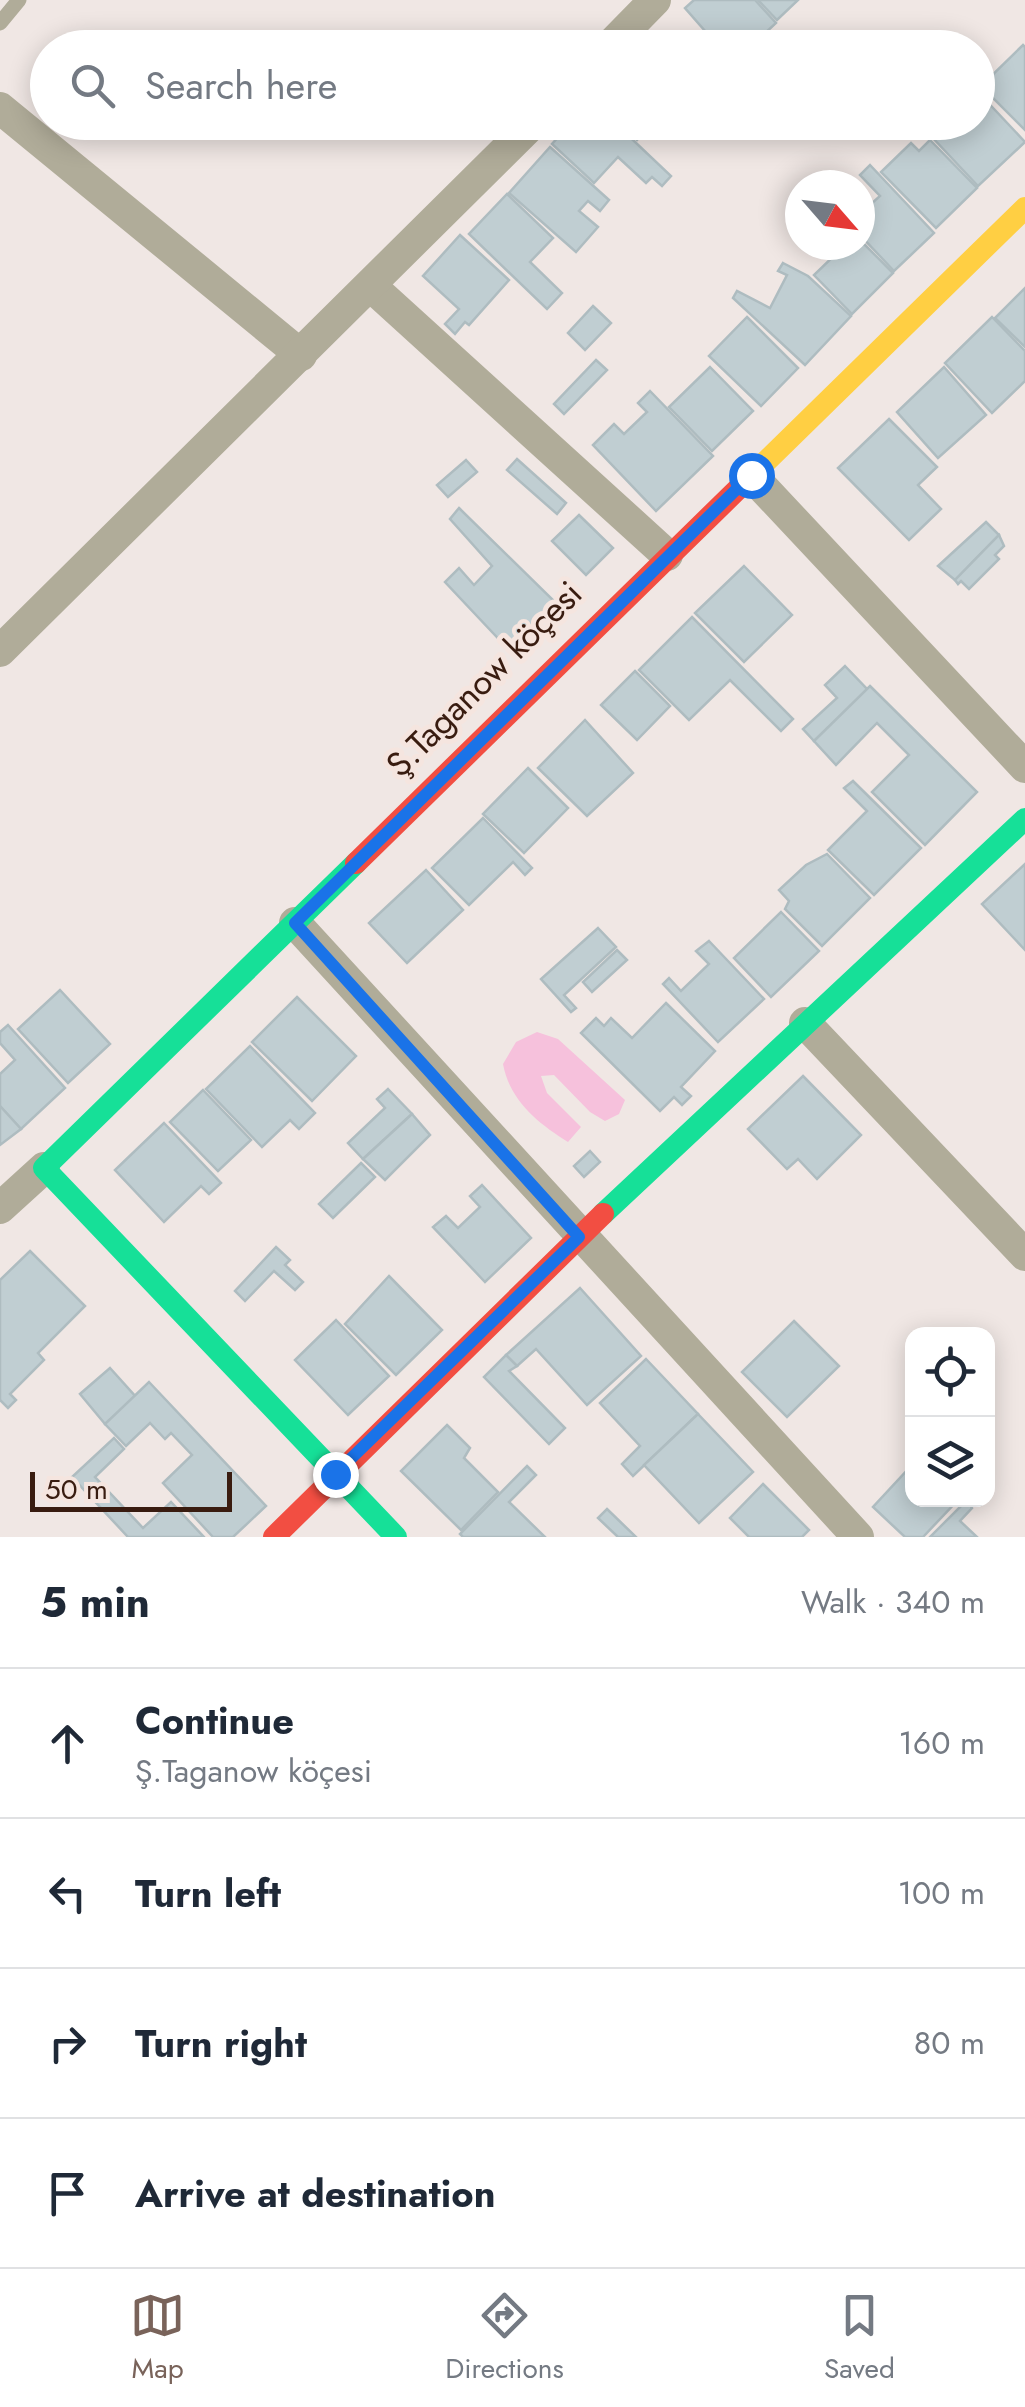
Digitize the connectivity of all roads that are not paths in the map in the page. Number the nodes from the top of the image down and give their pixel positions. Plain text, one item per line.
1 (19, 0) edge
2 (655, 0) edge
3 (0, 24) edge
4 (626, 30) edge
5 (0, 108) edge
6 (30, 133) edge
7 (39, 140) edge
8 (516, 140) edge
9 (1025, 208) edge
10 (372, 287) junction
11 (301, 355) junction
12 (751, 475) junction
13 (667, 555) junction
14 (0, 651) edge
15 (1025, 767) edge
16 (1025, 819) edge
17 (295, 923) junction
18 (805, 1023) junction
19 (44, 1168) junction
20 (0, 1208) edge
21 (579, 1237) junction
22 (1025, 1255) edge
23 (335, 1474) junction
24 (274, 1537) edge
25 (396, 1537) edge
26 (858, 1537) edge

1 - 3 lane
2 - 4 street
5 - 6 street
7 - 11 street
8 - 10 street
9 - 12 street, Ş.Taganow köçesi
10 - 11 street
10 - 13 street
11 - 14 street
12 - 13 street, Ş.Taganow köçesi
12 - 15 street
13 - 17 street, Ş.Taganow köçesi
16 - 18 street
17 - 19 street, Ş.Taganow köçesi
17 - 21 street
18 - 21 street
18 - 22 street
19 - 20 street, Ş.Taganow köçesi
19 - 23 street
21 - 23 street
21 - 26 street
23 - 24 street
23 - 25 street

